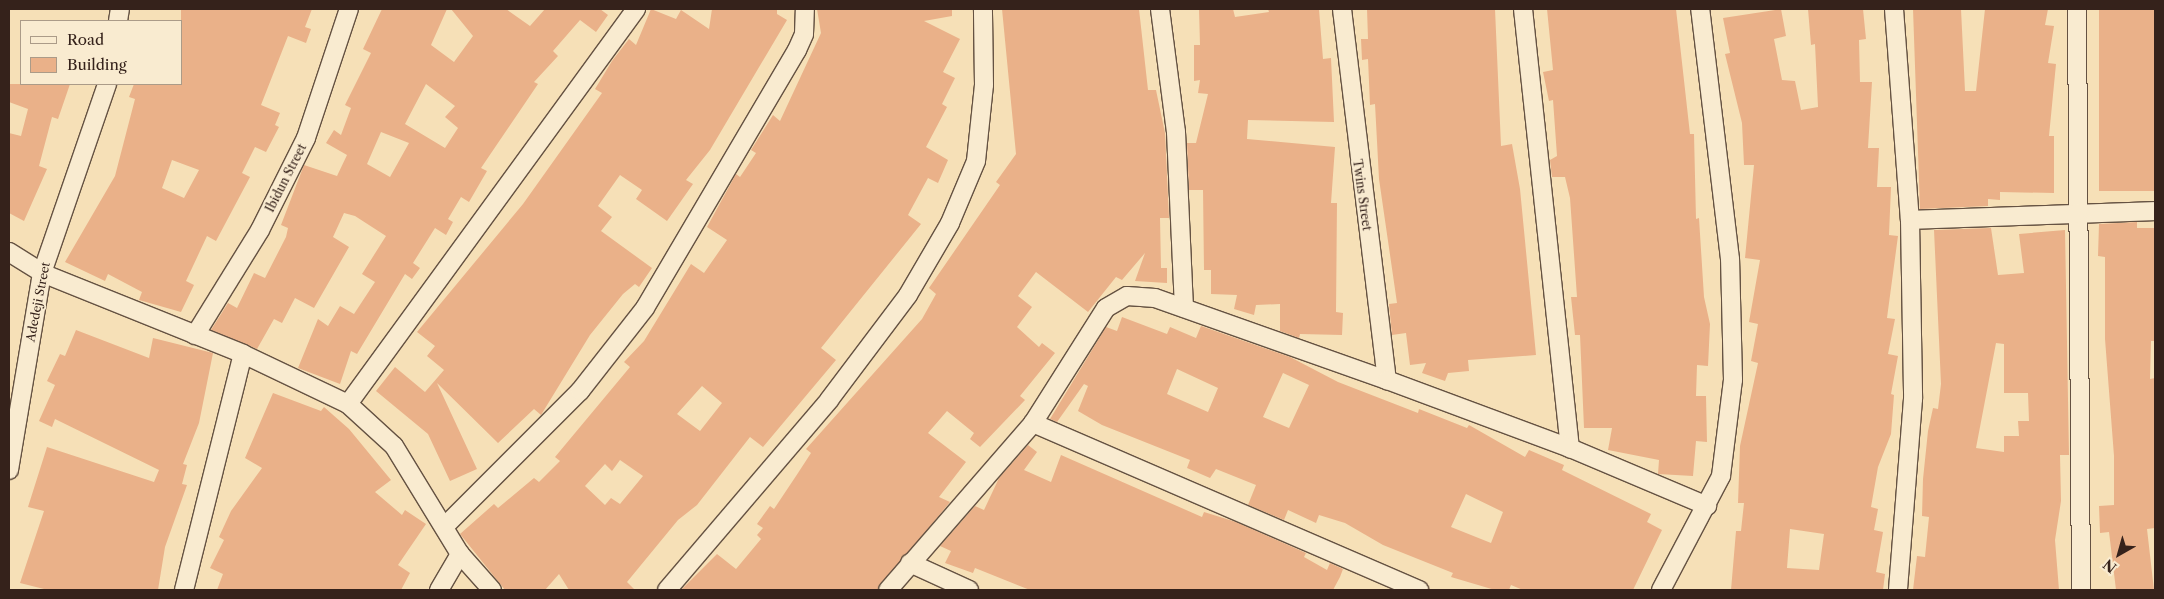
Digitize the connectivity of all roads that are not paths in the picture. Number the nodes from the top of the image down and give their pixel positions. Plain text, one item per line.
1 (349, 9) edge
2 (636, 9) edge
3 (805, 9) edge
4 (982, 9) edge
5 (1160, 9) edge
6 (1342, 9) edge
7 (1523, 9) edge
8 (1700, 9) edge
9 (1894, 9) edge
10 (2077, 9) edge
11 (107, 85) edge
12 (2155, 212) edge
13 (2076, 216) junction
14 (1910, 220) junction
15 (9, 252) edge
16 (42, 273) junction
17 (1184, 308) junction
18 (195, 335) junction
19 (243, 354) junction
20 (1387, 380) junction
21 (348, 404) junction
22 (1033, 423) junction
23 (1570, 448) junction
24 (9, 470) edge
25 (1707, 506) junction
26 (446, 525) junction
27 (460, 554) junction
28 (910, 563) junction
29 (184, 590) edge
30 (439, 590) edge
31 (492, 590) edge
32 (667, 590) edge
33 (888, 590) edge
34 (969, 590) edge
35 (1419, 590) edge
36 (1661, 590) edge
37 (1898, 590) edge
38 (2082, 590) edge

1 - 18 street, Ibidun Street
2 - 21 street
3 - 26 street
4 - 32 street
5 - 17 street
6 - 20 street, Twins Street
7 - 23 street
8 - 25 street
9 - 14 street
10 - 13 street
11 - 16 street, Adedeji Street
12 - 13 street
13 - 14 street
13 - 38 street
14 - 37 street
15 - 16 street
16 - 18 street
16 - 24 street, Adedeji Street
17 - 20 street
17 - 22 street
18 - 19 street
19 - 21 street
19 - 29 street
20 - 23 street
21 - 26 street
22 - 28 street
22 - 35 street
23 - 25 street
25 - 36 street
26 - 27 street
27 - 30 street
27 - 31 street
28 - 33 street
28 - 34 street

